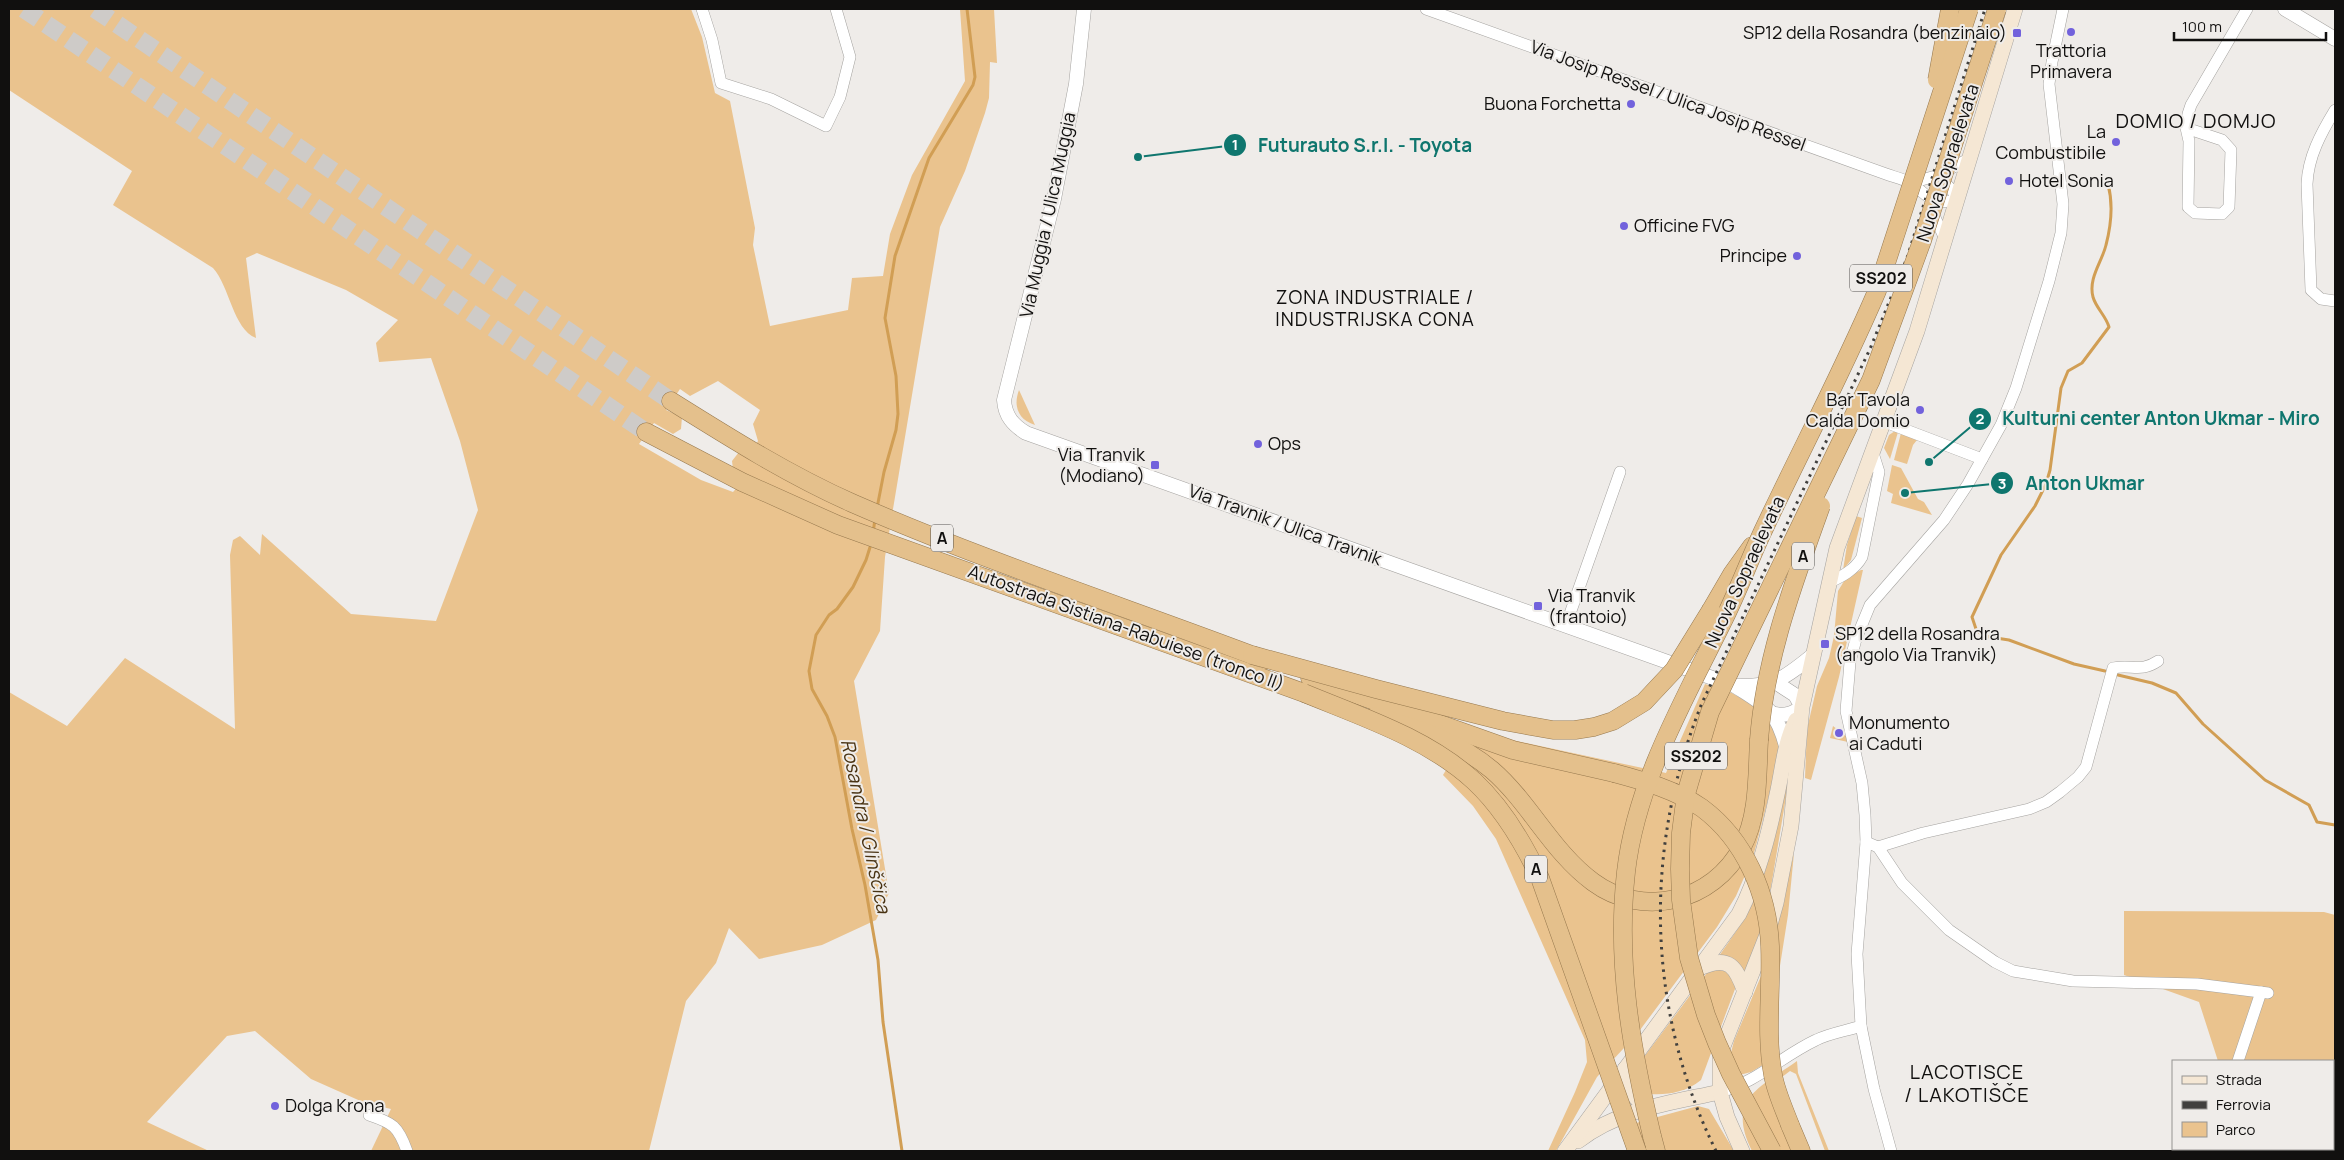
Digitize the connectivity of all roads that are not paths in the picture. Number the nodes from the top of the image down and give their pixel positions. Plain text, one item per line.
1 (702, 9) edge
2 (836, 9) edge
3 (1084, 9) edge
4 (1426, 9) edge
5 (1950, 9) edge
6 (1970, 9) edge
7 (2009, 9) edge
8 (2063, 9) edge
9 (2247, 9) edge
10 (2285, 9) edge
11 (2333, 33) edge
12 (2335, 110) edge
13 (2186, 128) junction
14 (1970, 158) junction
15 (1932, 178) junction
16 (1911, 184) junction
17 (1925, 196) junction
18 (1958, 200) junction
19 (1946, 241) junction
20 (1877, 291) junction
21 (2335, 301) edge
22 (1871, 380) junction
23 (672, 401) tunnel mouth
24 (1008, 418) joint
25 (1885, 422) junction
26 (646, 432) tunnel mouth
27 (1873, 453) junction
28 (1982, 459) junction
29 (1620, 472) dead end
30 (1762, 534) junction
31 (1828, 583) junction
32 (1566, 626) junction
33 (1252, 655) junction
34 (1813, 655) junction
35 (2158, 661) dead end
36 (1775, 682) junction
37 (1735, 686) junction
38 (1304, 693) junction
39 (1802, 707) junction
40 (1774, 714) junction
41 (1786, 746) junction
42 (1866, 842) junction
43 (1878, 847) junction
44 (1702, 967) junction
45 (1745, 992) junction
46 (1861, 1026) junction
47 (2238, 1060) edge
48 (1626, 1069) junction
49 (1720, 1092) junction
50 (1649, 1108) junction
51 (369, 1115) dead end
52 (1654, 1144) edge
53 (407, 1151) edge
54 (1566, 1151) edge
55 (1637, 1151) edge
56 (1742, 1151) edge
57 (1772, 1151) edge
58 (1801, 1151) edge
59 (1891, 1151) edge

1 - 2 street
3 - 24 street, Via Muggia / Ulica Muggia
4 - 16 street, Via Josip Ressel / Ulica Josip Ressel
5 - 20 highway, bridge
6 - 20 highway, Nuova Sopraelevata / SS202, bridge
7 - 14 main road
7 - 22 highway, Nuova Sopraelevata / SS202, bridge
8 - 28 street
9 - 13 street
10 - 11 street
12 - 21 street
13 - 13 street
14 - 15 street
14 - 18 main road
15 - 16 street
15 - 18 street
16 - 17 street, Via Josip Ressel / Ulica Josip Ressel
17 - 18 street, Via Josip Ressel / Ulica Josip Ressel
17 - 19 street, Via Josip Ressel / Ulica Josip Ressel
18 - 19 main road
19 - 25 main road
20 - 30 highway, Nuova Sopraelevata / SS202, bridge
22 - 38 highway, A, bridge
22 - 57 highway, Nuova Sopraelevata / SS202, bridge
23 - 33 highway, Autostrada Sistiana-Rabuiese (tronco II) / A
24 - 32 street, Via Travnik / Ulica Travnik
25 - 27 main road
25 - 28 street
26 - 38 highway, Autostrada Sistiana-Rabuiese (tronco II) / A
27 - 31 main road
27 - 31 street
28 - 42 street
29 - 32 street
30 - 33 highway, A, bridge
30 - 52 highway, Nuova Sopraelevata / SS202, bridge
31 - 34 main road
32 - 37 street, Via Travnik / Ulica Travnik
33 - 58 highway, A, bridge
34 - 36 street, Via Travnik / Ulica Travnik
34 - 39 main road
35 - 43 street
36 - 37 street, Via Travnik / Ulica Travnik
36 - 39 street
37 - 40 street, Via Travnik / Ulica Travnik
38 - 55 highway, A, bridge
39 - 40 street
39 - 41 main road
39 - 45 main road
40 - 41 street
41 - 44 main road
42 - 43 street
42 - 46 street
43 - 47 street
44 - 45 main road
44 - 48 main road
45 - 49 main road
46 - 49 street
46 - 59 street
48 - 50 main road
48 - 54 main road
49 - 50 main road
49 - 56 main road
50 - 54 main road
51 - 53 street

